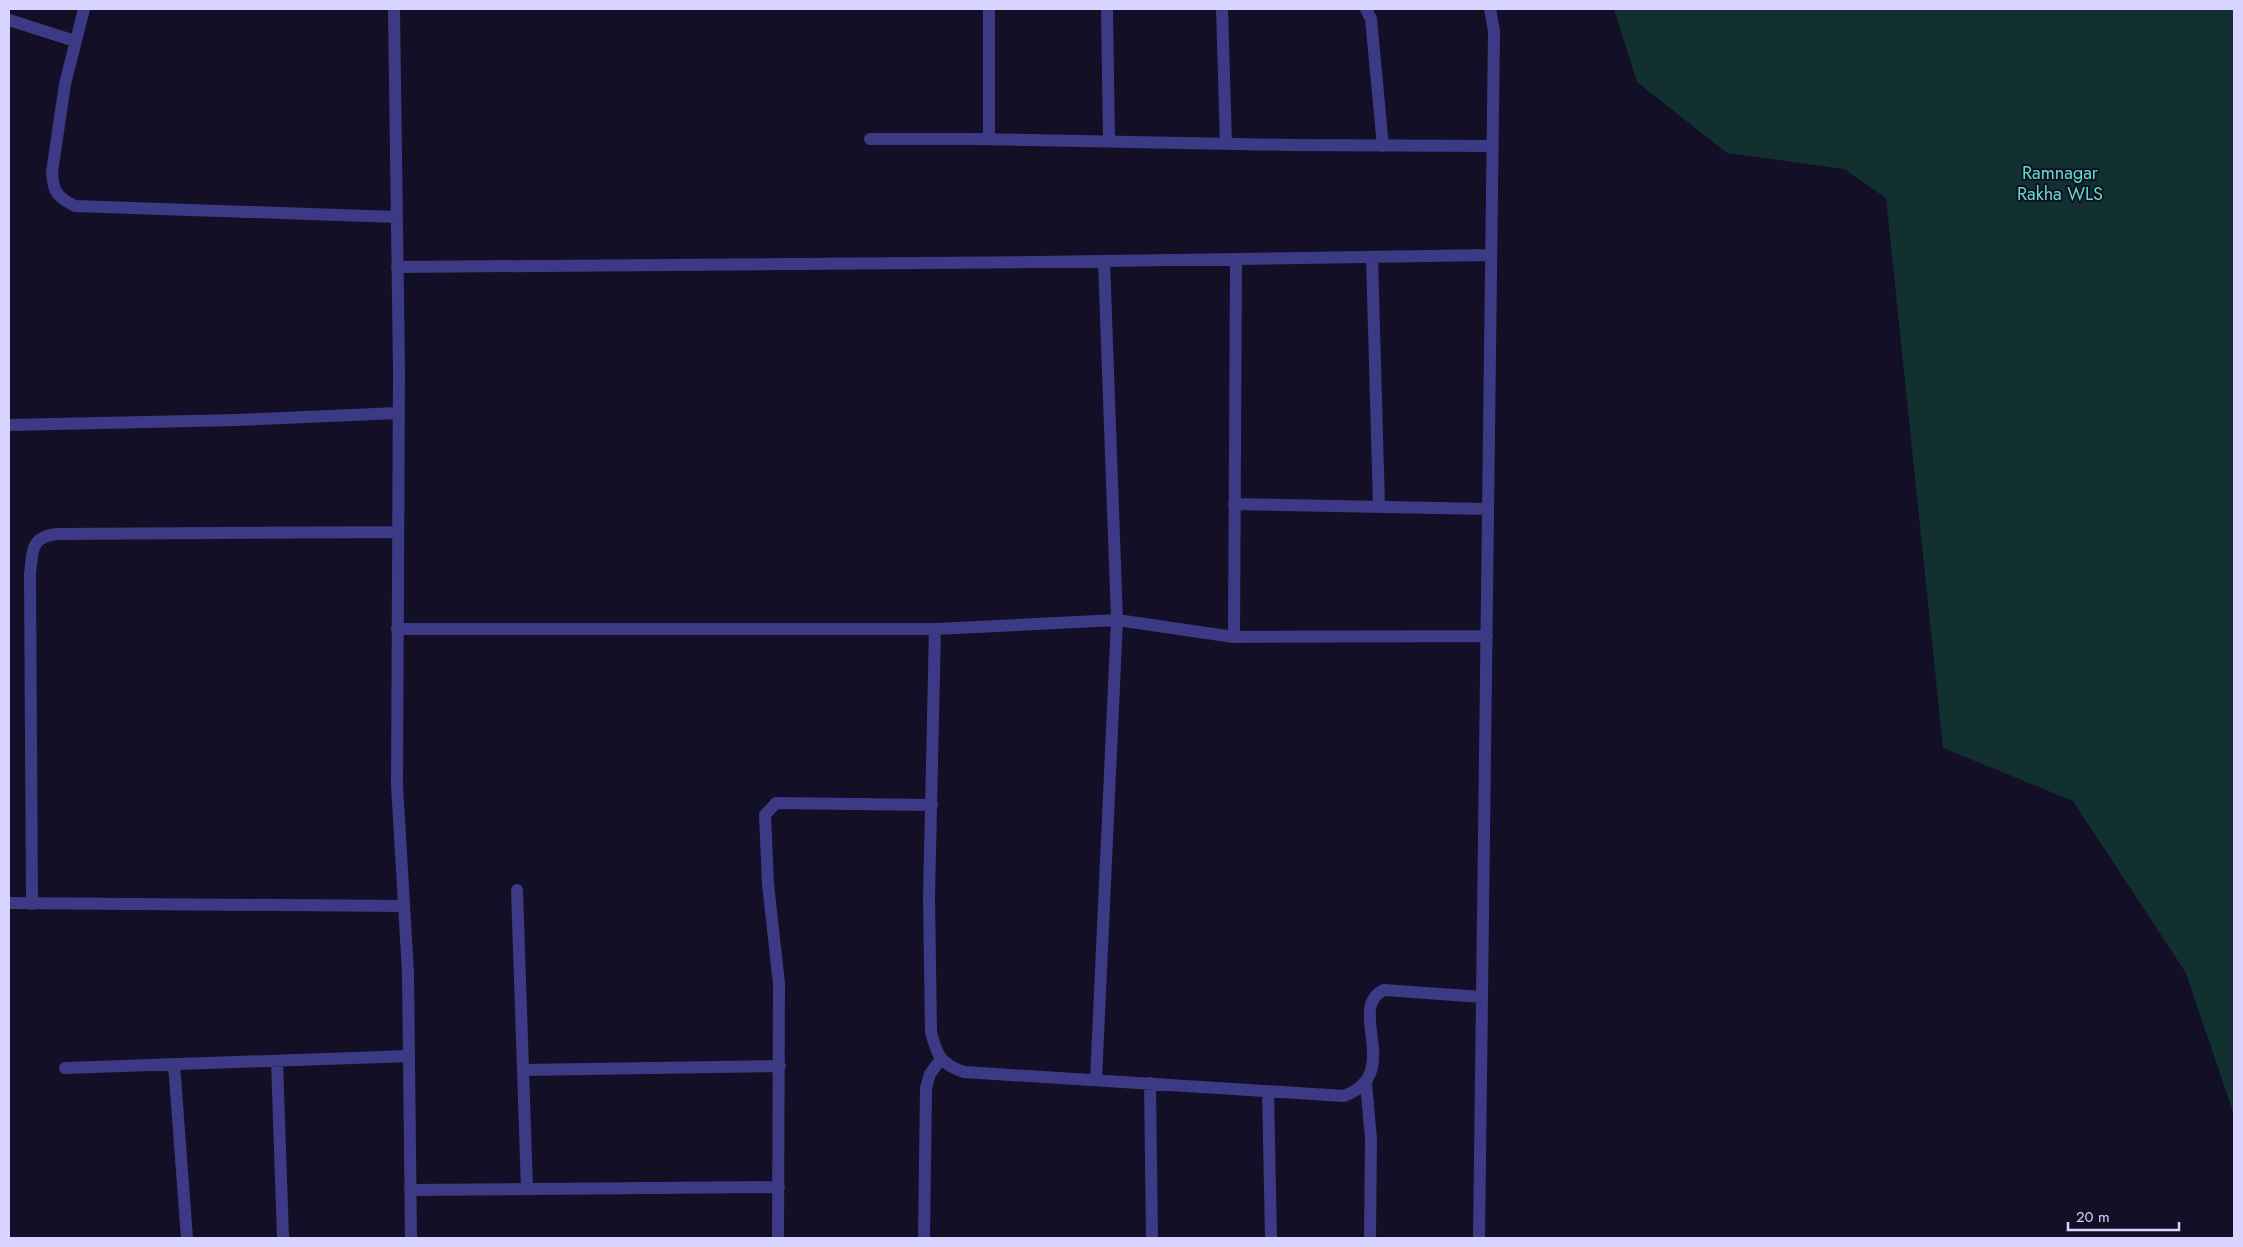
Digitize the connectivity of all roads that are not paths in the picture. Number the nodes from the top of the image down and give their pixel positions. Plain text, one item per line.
1 (84, 9) edge
2 (394, 9) edge
3 (989, 9) edge
4 (1106, 9) edge
5 (1222, 9) edge
6 (1366, 9) edge
7 (1490, 9) edge
8 (9, 20) edge
9 (75, 41) junction
10 (870, 139) dead end
11 (989, 139) junction
12 (1109, 142) junction
13 (1226, 144) junction
14 (1383, 146) junction
15 (1493, 146) junction
16 (397, 217) junction
17 (1491, 255) junction
18 (1372, 257) junction
19 (1236, 259) junction
20 (1104, 261) junction
21 (397, 267) junction
22 (398, 413) junction
23 (9, 425) edge
24 (1234, 504) junction
25 (1379, 507) junction
26 (1488, 509) junction
27 (398, 532) junction
28 (1117, 620) junction
29 (397, 629) junction
30 (936, 629) junction
31 (1487, 636) junction
32 (1234, 637) junction
33 (932, 805) junction
34 (517, 890) dead end
35 (9, 903) edge
36 (32, 904) junction
37 (404, 906) junction
38 (1482, 997) junction
39 (409, 1056) junction
40 (941, 1059) junction
41 (276, 1060) junction
42 (174, 1064) junction
43 (780, 1066) junction
44 (65, 1068) dead end
45 (523, 1070) junction
46 (1096, 1080) junction
47 (1150, 1083) junction
48 (1366, 1083) junction
49 (1268, 1091) junction
50 (779, 1187) junction
51 (527, 1189) junction
52 (410, 1190) junction
53 (187, 1238) edge
54 (283, 1238) edge
55 (411, 1238) edge
56 (778, 1238) edge
57 (924, 1238) edge
58 (1152, 1238) edge
59 (1271, 1238) edge
60 (1370, 1238) edge
61 (1479, 1238) edge

1 - 9 street
2 - 16 street
3 - 11 street
4 - 12 street
5 - 13 street
6 - 14 street
7 - 15 street
8 - 9 street
9 - 16 street
10 - 11 street
11 - 12 street
12 - 13 street
13 - 14 street
14 - 15 street
15 - 17 street
16 - 21 street
17 - 18 street
17 - 26 street
18 - 19 street
18 - 25 street
19 - 20 street
19 - 24 street
20 - 21 street
20 - 28 street
21 - 22 street
22 - 23 street
22 - 27 street
24 - 25 street
24 - 32 street
25 - 26 street
26 - 31 street
27 - 29 street
27 - 36 street
28 - 30 street
28 - 32 street
28 - 46 street
29 - 30 street
29 - 37 street
30 - 33 street
31 - 32 street
31 - 38 street
33 - 40 street
33 - 43 street
34 - 45 street
35 - 36 street
36 - 37 street
37 - 39 street
38 - 48 street
38 - 61 street
39 - 41 street
39 - 52 street
40 - 46 street
40 - 57 street
41 - 42 street
41 - 54 street
42 - 44 street
42 - 53 street
43 - 45 street
43 - 50 street
45 - 51 street
46 - 47 street
47 - 49 street
47 - 58 street
48 - 49 street
48 - 60 street
49 - 59 street
50 - 51 street
50 - 56 street
51 - 52 street
52 - 55 street

